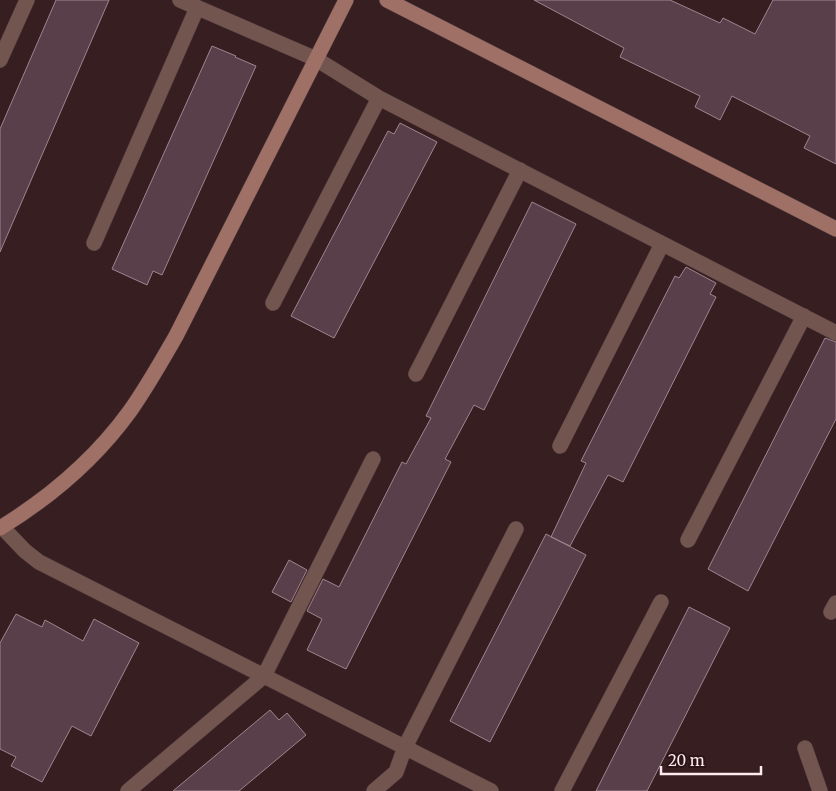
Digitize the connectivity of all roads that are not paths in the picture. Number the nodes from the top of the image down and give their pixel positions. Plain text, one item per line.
1 (27, 0) edge
2 (180, 0) edge
3 (346, 0) edge
4 (386, 0) edge
5 (197, 8) junction
6 (316, 59) junction
7 (0, 60) edge
8 (378, 98) junction
9 (520, 170) junction
10 (836, 229) edge
11 (94, 243) dead end
12 (662, 244) junction
13 (273, 303) dead end
14 (804, 316) junction
15 (836, 332) edge
16 (416, 374) dead end
17 (560, 446) dead end
18 (374, 459) dead end
19 (1, 527) edge
20 (516, 529) dead end
21 (688, 540) dead end
22 (661, 602) dead end
23 (264, 676) junction
24 (405, 747) junction
25 (805, 748) dead end
26 (128, 791) edge
27 (374, 791) edge
28 (491, 791) edge
29 (562, 791) edge
30 (820, 791) edge

1 - 7 lane
2 - 5 lane
3 - 6 street
4 - 10 street
5 - 6 lane
5 - 11 lane
6 - 8 lane
6 - 19 street
8 - 9 lane
8 - 13 lane
9 - 12 lane
9 - 16 lane
12 - 14 lane
12 - 17 lane
14 - 15 lane
14 - 21 lane
18 - 23 lane
19 - 23 lane
20 - 24 lane
22 - 29 lane
23 - 24 lane
23 - 26 lane
24 - 27 lane
24 - 28 lane
25 - 30 lane

